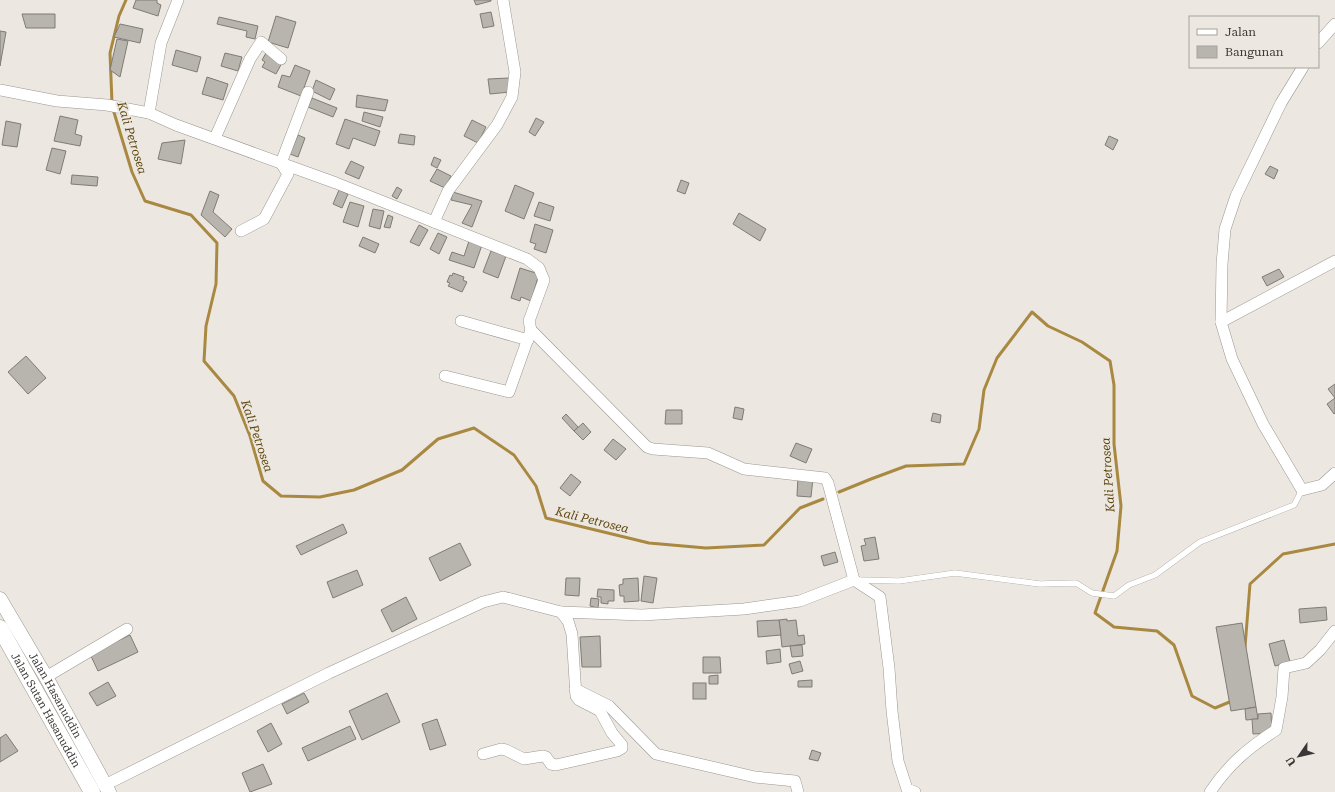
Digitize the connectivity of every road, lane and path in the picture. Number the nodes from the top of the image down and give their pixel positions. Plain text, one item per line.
1 (178, 0) edge
2 (503, 0) edge
3 (1335, 24) edge
4 (1319, 42) edge
5 (281, 59) dead end
6 (1302, 68) edge
7 (0, 90) edge
8 (308, 92) dead end
9 (149, 112) junction
10 (215, 138) junction
11 (281, 163) junction
12 (434, 222) junction
13 (241, 231) dead end
14 (1335, 261) edge
15 (461, 321) dead end
16 (1221, 322) junction
17 (530, 335) junction
18 (445, 376) dead end
19 (1335, 473) edge
20 (1302, 490) junction
21 (854, 580) junction
22 (0, 599) edge
23 (561, 612) junction
24 (0, 628) edge
25 (127, 629) dead end
26 (1335, 631) edge
27 (46, 677) junction
28 (575, 689) junction
29 (483, 754) dead end
30 (102, 790) edge
31 (798, 792) edge
32 (915, 792) edge
33 (1210, 792) edge

1 - 9 street
2 - 12 street
3 - 4 street
5 - 10 street
6 - 16 street
7 - 9 street
8 - 11 street
9 - 10 street
10 - 11 street
11 - 12 street
11 - 13 street
12 - 17 street
14 - 16 street
15 - 17 street
16 - 20 street
17 - 18 street
17 - 21 street
19 - 20 street
20 - 21 lane
21 - 23 street
21 - 32 street
22 - 27 street, Jalan Hasanuddin
23 - 28 street
23 - 30 street
24 - 30 main road, Jalan Sutan Hasanuddin
25 - 27 street
26 - 33 street
27 - 30 street, Jalan Hasanuddin
28 - 29 street
28 - 31 street

